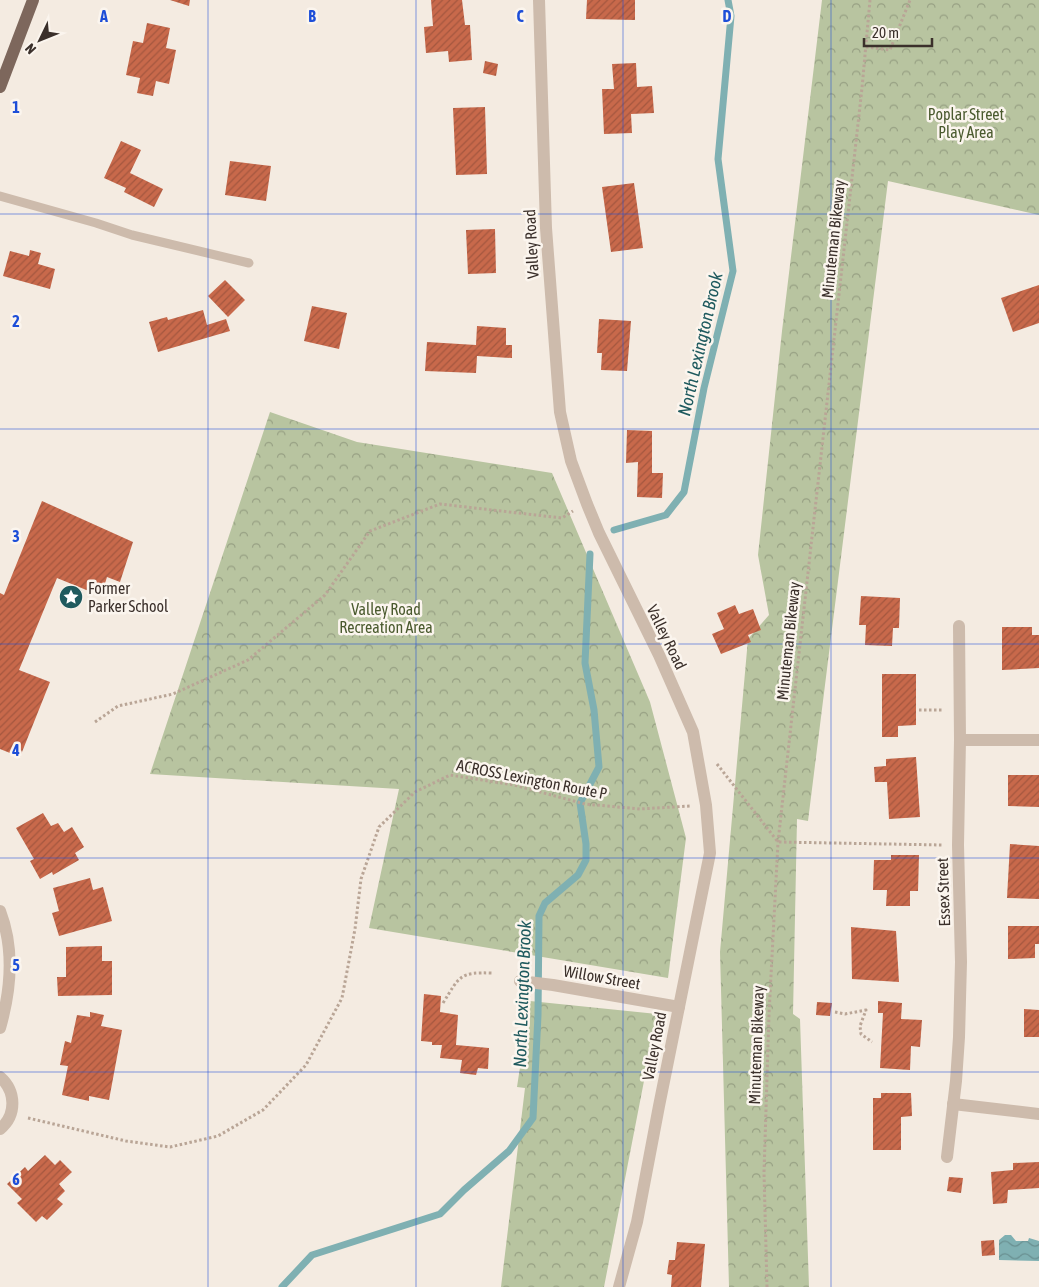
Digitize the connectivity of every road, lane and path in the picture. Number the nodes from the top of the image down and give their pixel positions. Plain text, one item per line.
1 (33, 0) edge
2 (539, 0) edge
3 (870, 0) edge
4 (910, 0) edge
5 (866, 47) junction
6 (0, 87) edge
7 (0, 196) edge
8 (249, 263) dead end
9 (587, 504) junction
10 (959, 626) dead end
11 (919, 710) dead end
12 (960, 711) junction
13 (95, 722) dead end
14 (960, 740) junction
15 (1039, 740) edge
16 (716, 762) dead end
17 (706, 806) junction
18 (778, 842) junction
19 (958, 845) junction
20 (0, 912) edge
21 (492, 973) dead end
22 (520, 981) dead end
23 (443, 1003) dead end
24 (679, 1007) junction
25 (835, 1012) dead end
26 (0, 1028) edge
27 (872, 1042) dead end
28 (0, 1077) edge
29 (953, 1104) junction
30 (11, 1113) junction
31 (1039, 1114) edge
32 (0, 1129) edge
33 (946, 1157) dead end
34 (619, 1287) edge
35 (767, 1287) edge

1 - 6 main road
2 - 9 street, Valley Road
3 - 5 path, Minuteman Bikeway
4 - 5 path
5 - 18 path, Minuteman Bikeway
7 - 8 lane
9 - 13 path
9 - 17 street, Valley Road
10 - 12 street, Essex Street
11 - 12 path
12 - 14 street, Essex Street
14 - 15 street
14 - 19 street, Essex Street
16 - 18 path
17 - 24 street, Valley Road
17 - 30 path, ACROSS Lexington Route P
18 - 19 path
18 - 35 path, Minuteman Bikeway
19 - 29 street, Essex Street
20 - 26 street
21 - 23 path
22 - 24 street, Willow Street
24 - 34 street, Valley Road
25 - 27 path
28 - 30 street
29 - 31 street
29 - 33 street, Essex Street
30 - 32 street

